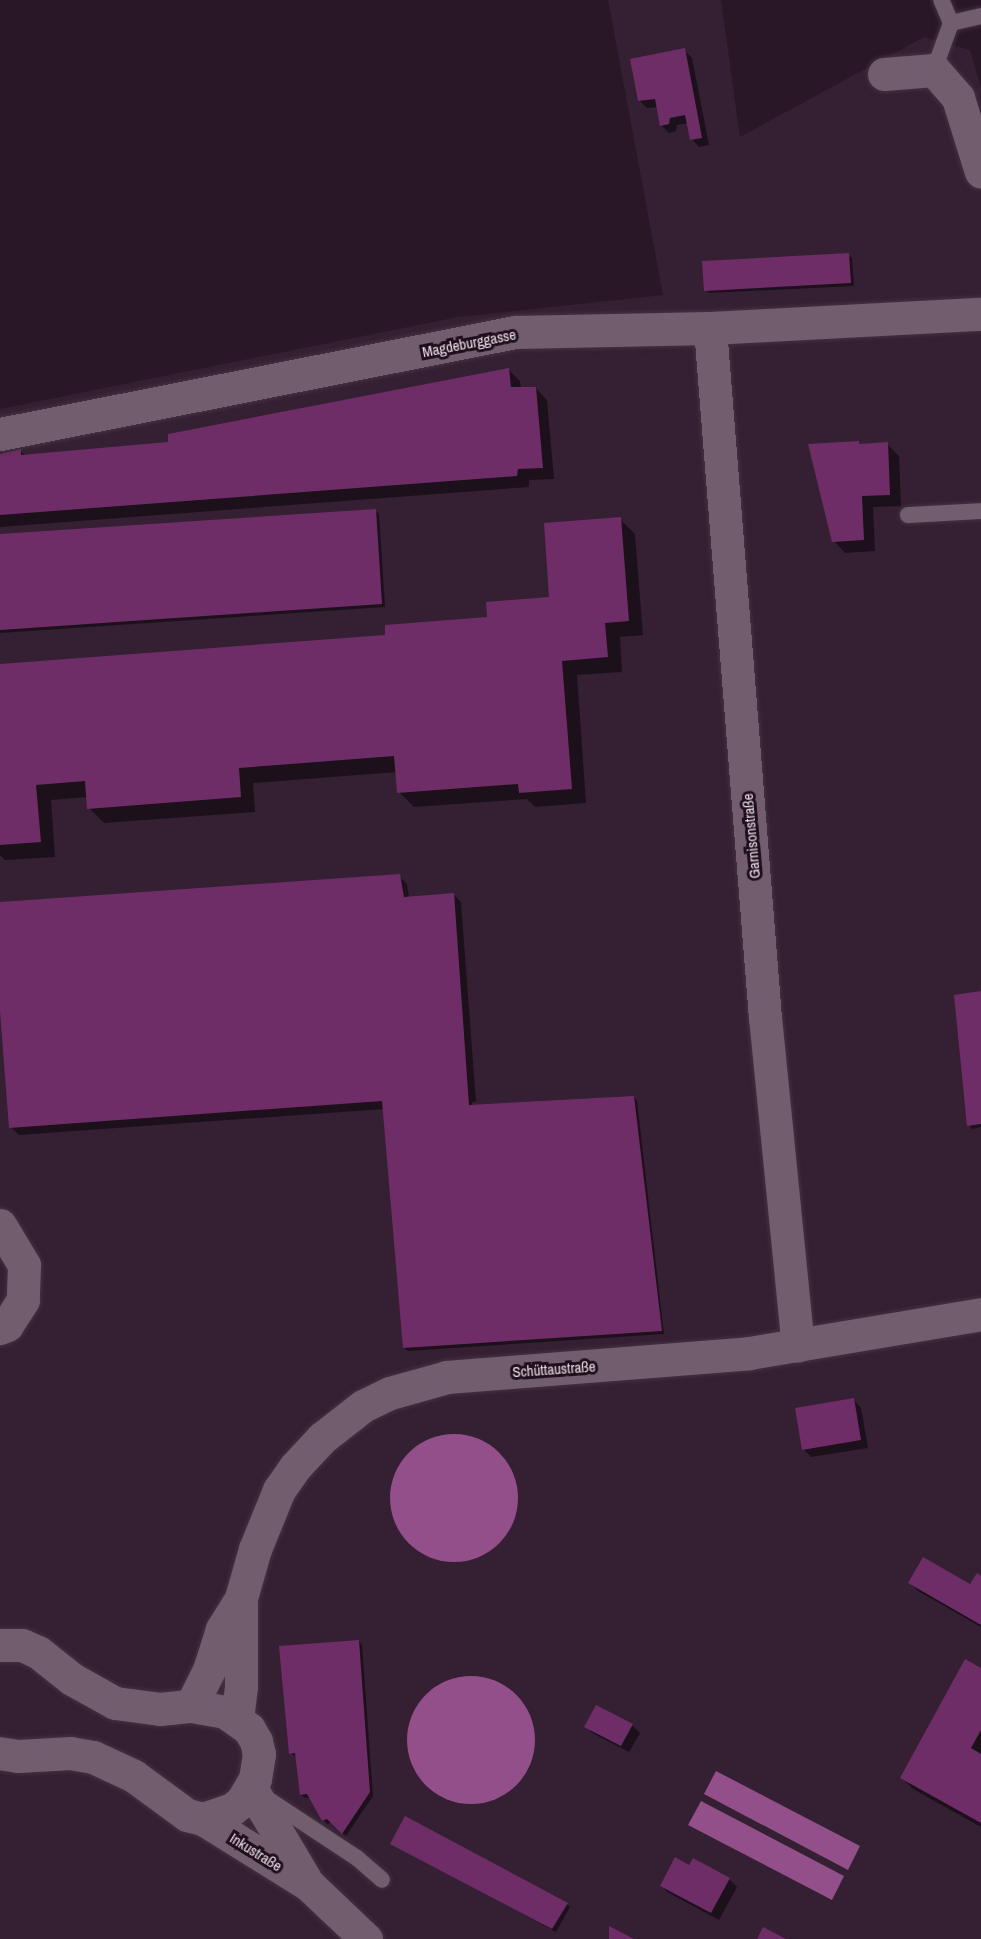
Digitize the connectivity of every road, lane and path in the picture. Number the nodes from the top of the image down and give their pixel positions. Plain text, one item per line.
1 (941, 0) edge
2 (981, 16) edge
3 (951, 24) junction
4 (934, 70) junction
5 (884, 74) dead end
6 (981, 171) edge
7 (981, 314) edge
8 (710, 328) junction
9 (0, 434) edge
10 (981, 511) edge
11 (908, 515) dead end
12 (0, 1226) edge
13 (981, 1314) edge
14 (0, 1328) edge
15 (798, 1344) junction
16 (241, 1598) junction
17 (0, 1621) edge
18 (11, 1645) edge
19 (191, 1706) junction
20 (237, 1719) junction
21 (0, 1753) edge
22 (251, 1788) junction
23 (203, 1819) junction
24 (382, 1880) dead end
25 (309, 1885) junction
26 (366, 1939) edge

1 - 3 lane
2 - 3 lane
3 - 4 lane
4 - 5 street
4 - 6 street
7 - 8 street, Magdeburggasse
8 - 9 street, Magdeburggasse
8 - 15 street, Garnisonstraße
10 - 11 lane
12 - 14 street
13 - 15 street, Schüttaustraße
15 - 16 street, Schüttaustraße
16 - 19 street, Schüttaustraße
16 - 20 street, Schüttaustraße
17 - 18 street
18 - 19 street
19 - 20 street
20 - 22 street
21 - 23 street, Inkustraße
22 - 23 street
22 - 24 lane
22 - 25 street, Inkustraße
23 - 25 street, Inkustraße
25 - 26 street, Inkustraße

